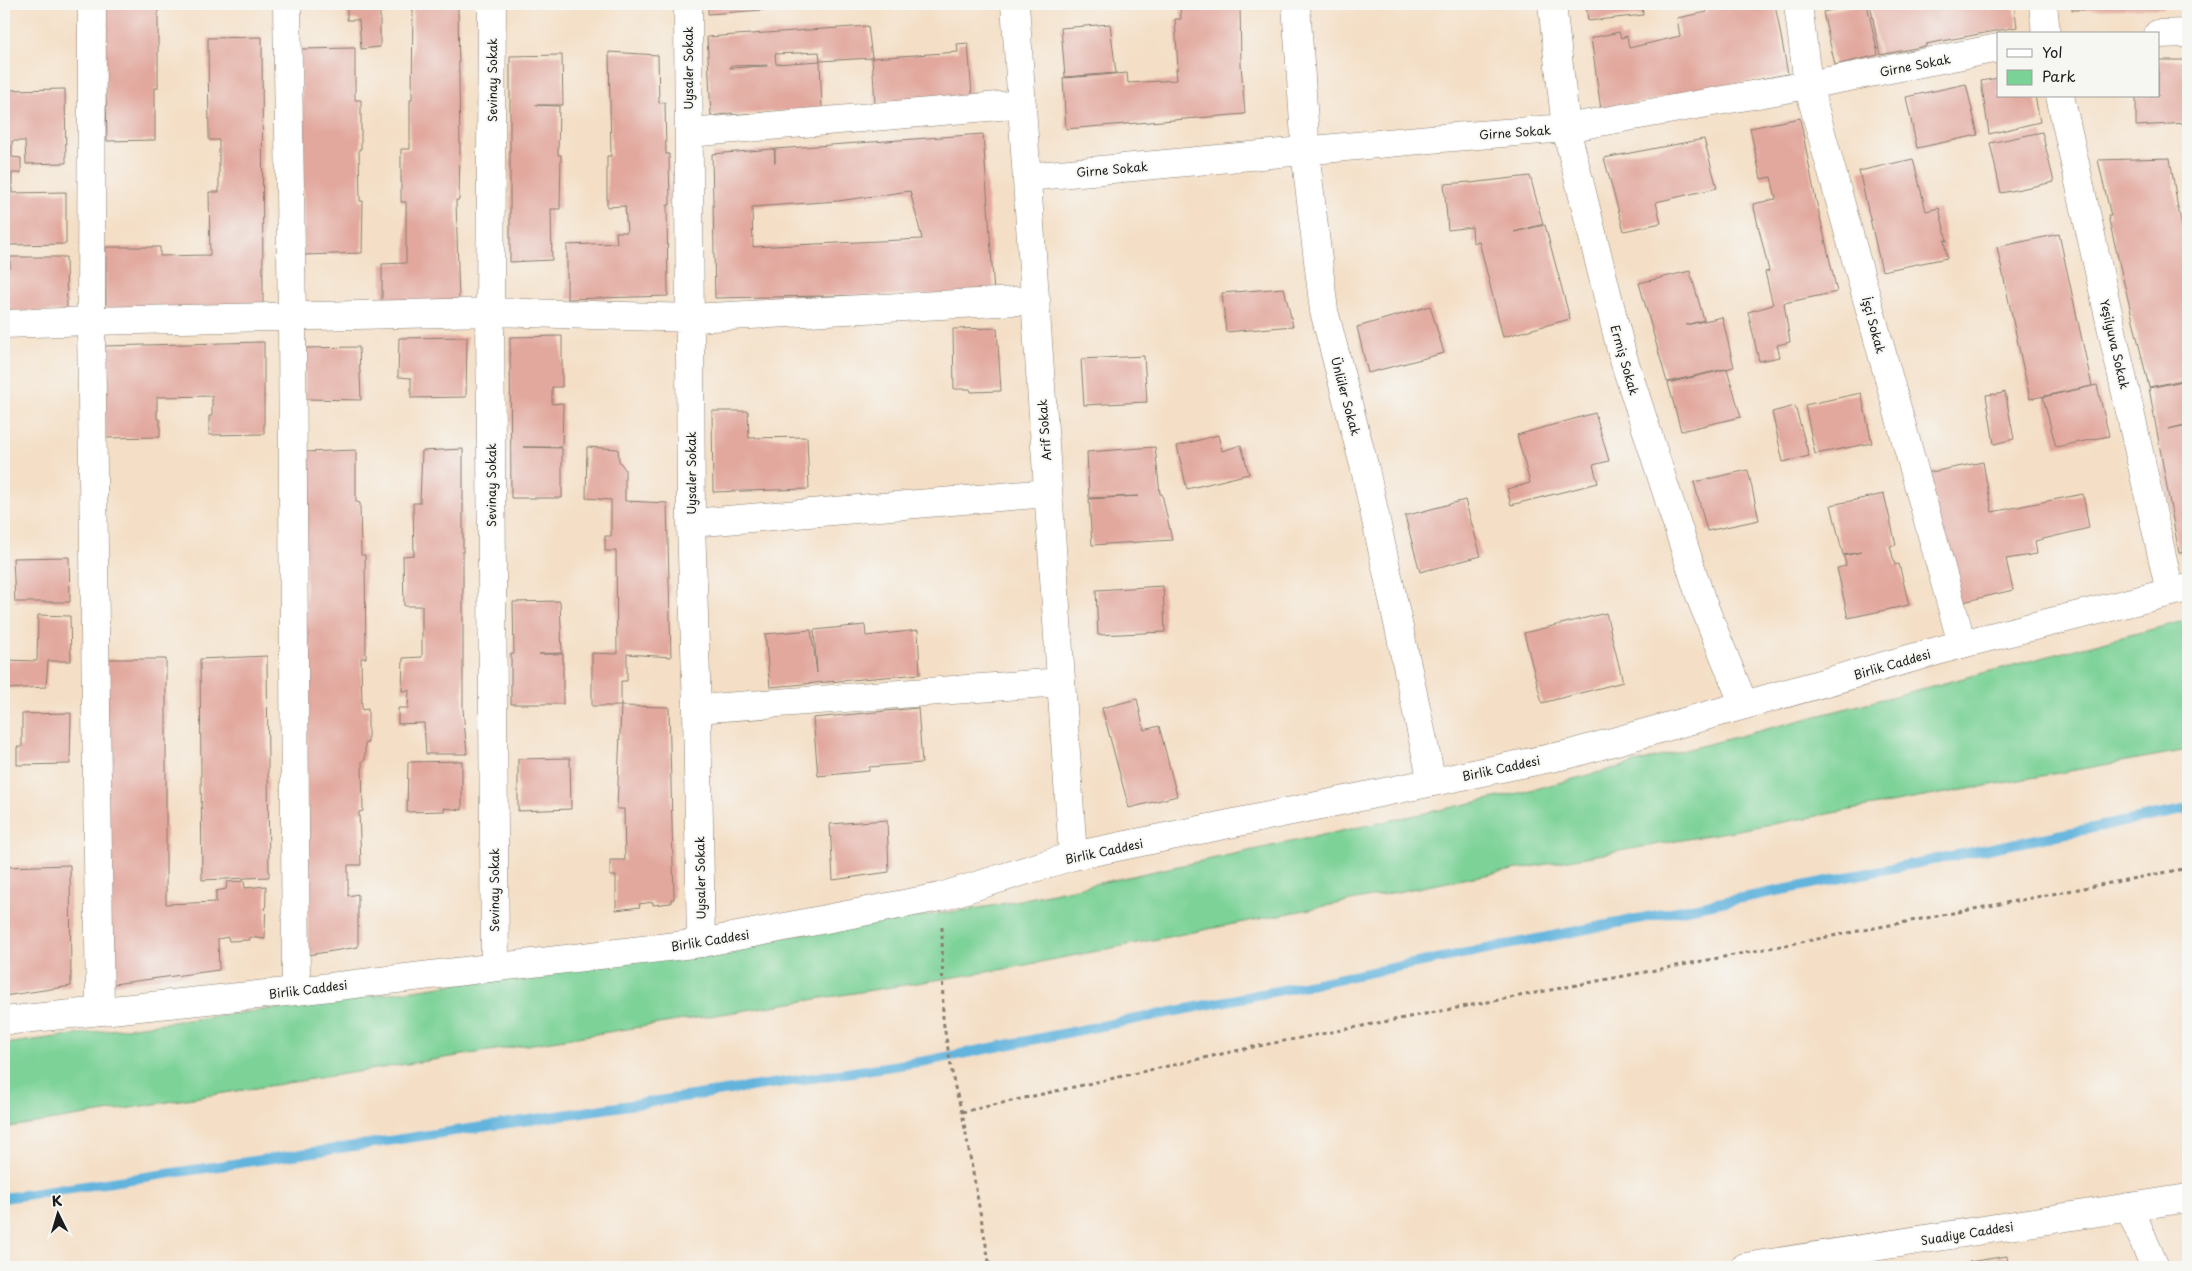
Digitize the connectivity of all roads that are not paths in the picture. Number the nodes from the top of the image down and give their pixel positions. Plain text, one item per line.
1 (92, 4) edge
2 (287, 4) edge
3 (492, 4) edge
4 (688, 4) edge
5 (1015, 4) edge
6 (1296, 4) edge
7 (1552, 4) edge
8 (1798, 4) edge
9 (2043, 4) edge
10 (2046, 32) edge
11 (2160, 34) edge
12 (2188, 34) edge
13 (1997, 48) edge
14 (1808, 85) junction
15 (2060, 98) edge
16 (1022, 104) junction
17 (1566, 128) junction
18 (689, 134) junction
19 (1306, 151) junction
20 (1027, 177) junction
21 (1036, 300) junction
22 (490, 312) junction
23 (292, 317) junction
24 (690, 318) junction
25 (91, 321) junction
26 (4, 324) edge
27 (1048, 493) junction
28 (691, 524) junction
29 (2179, 590) edge
30 (1962, 644) junction
31 (1061, 682) junction
32 (1744, 705) junction
33 (697, 708) junction
34 (1432, 782) junction
35 (1072, 856) junction
36 (701, 943) junction
37 (495, 966) junction
38 (296, 991) junction
39 (100, 1012) junction
40 (4, 1021) edge
41 (2188, 1198) edge
42 (2129, 1207) junction
43 (1753, 1267) edge
44 (2156, 1267) edge

1 - 25 street
2 - 23 street
3 - 22 street, Sevinay Sokak
4 - 18 street, Uysaler Sokak
5 - 16 street, Arif Sokak
6 - 19 street, Ünlüler Sokak
7 - 17 street, Ermiş Sokak
8 - 14 street, İşçi Sokak
9 - 10 street
11 - 12 street
13 - 14 street, Girne Sokak
14 - 17 street, Girne Sokak
14 - 30 street, İşçi Sokak
15 - 29 street, Yeşilyuva Sokak
16 - 18 street
16 - 20 street, Arif Sokak
17 - 19 street, Girne Sokak
17 - 32 street, Ermiş Sokak
18 - 24 street, Uysaler Sokak
19 - 20 street, Girne Sokak
19 - 34 street, Ünlüler Sokak
20 - 21 street, Arif Sokak
21 - 24 street
21 - 27 street, Arif Sokak
22 - 23 street
22 - 24 street
22 - 37 street, Sevinay Sokak
23 - 25 street
23 - 38 street
24 - 28 street, Uysaler Sokak
25 - 26 street
25 - 39 street
27 - 28 street
27 - 31 street, Arif Sokak
28 - 33 street, Uysaler Sokak
29 - 30 street, Birlik Caddesi
30 - 32 street, Birlik Caddesi
31 - 33 street
31 - 35 street, Arif Sokak
32 - 34 street, Birlik Caddesi
33 - 36 street, Uysaler Sokak
34 - 35 street, Birlik Caddesi
35 - 36 street, Birlik Caddesi
36 - 37 street, Birlik Caddesi
37 - 38 street, Birlik Caddesi
38 - 39 street, Birlik Caddesi
39 - 40 street, Birlik Caddesi
41 - 42 street, Suadiye Caddesi
42 - 43 street, Suadiye Caddesi
42 - 44 street

